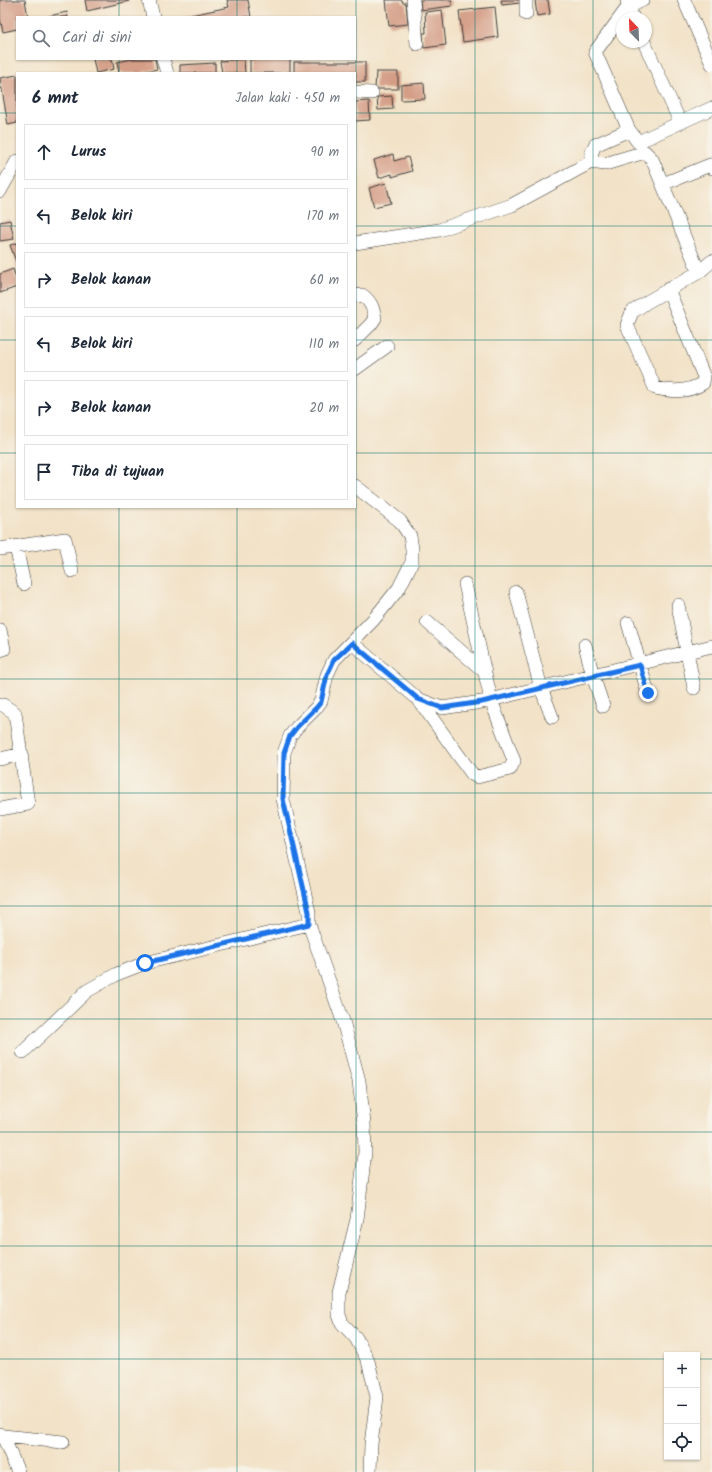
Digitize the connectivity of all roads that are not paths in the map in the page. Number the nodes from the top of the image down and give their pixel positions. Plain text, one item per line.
1 (149, 0) edge
2 (413, 0) edge
3 (526, 0) edge
4 (644, 0) edge
5 (684, 0) edge
6 (629, 8) edge
7 (526, 14) dead end
8 (153, 16) edge
9 (417, 44) dead end
10 (647, 48) edge
11 (163, 60) edge
12 (712, 64) edge
13 (167, 72) edge
14 (356, 92) edge
15 (372, 93) dead end
16 (712, 108) edge
17 (680, 122) junction
18 (629, 130) junction
19 (641, 147) junction
20 (591, 162) junction
21 (16, 163) edge
22 (712, 166) edge
23 (663, 184) junction
24 (0, 191) edge
25 (356, 243) edge
26 (712, 261) edge
27 (698, 272) junction
28 (668, 289) junction
29 (356, 296) edge
30 (356, 339) edge
31 (387, 346) dead end
32 (356, 368) edge
33 (356, 487) edge
34 (16, 547) junction
35 (0, 549) edge
36 (72, 571) dead end
37 (24, 584) dead end
38 (465, 584) dead end
39 (516, 592) dead end
40 (678, 605) dead end
41 (427, 622) dead end
42 (628, 622) dead end
43 (0, 630) edge
44 (352, 643) junction
45 (585, 645) dead end
46 (712, 646) edge
47 (0, 650) edge
48 (687, 653) junction
49 (640, 665) junction
50 (485, 672) junction
51 (592, 676) junction
52 (541, 688) junction
53 (694, 688) dead end
54 (648, 693) dead end
55 (418, 699) junction
56 (491, 700) junction
57 (0, 705) edge
58 (603, 706) dead end
59 (552, 717) dead end
60 (22, 754) junction
61 (0, 759) edge
62 (0, 809) edge
63 (309, 924) junction
64 (23, 1052) dead end
65 (1, 1435) edge
66 (63, 1442) dead end
67 (18, 1472) edge
68 (370, 1472) edge

1 - 8 street
2 - 9 street
3 - 7 street
4 - 6 street
5 - 12 street
6 - 18 street
10 - 17 street
11 - 13 street
14 - 15 street
16 - 17 street
17 - 19 street
18 - 19 street
18 - 20 street
19 - 20 street
19 - 23 street
20 - 25 street
21 - 24 street
22 - 23 street
23 - 27 street
26 - 27 street
27 - 28 street
28 - 28 street
29 - 30 street
31 - 32 street
33 - 44 street
34 - 35 street
34 - 36 street
34 - 37 street
38 - 50 street
39 - 52 street
40 - 48 street
41 - 50 street
42 - 49 street
43 - 47 street
44 - 55 street
44 - 63 street
45 - 51 street
46 - 48 street
48 - 49 street
48 - 53 street
49 - 51 street
49 - 54 street
50 - 56 street
51 - 52 street
51 - 58 street
52 - 56 street
52 - 59 street
55 - 56 street
55 - 56 street
57 - 60 street
60 - 61 street
60 - 62 street
63 - 64 street
63 - 68 street
65 - 66 street
65 - 67 street

